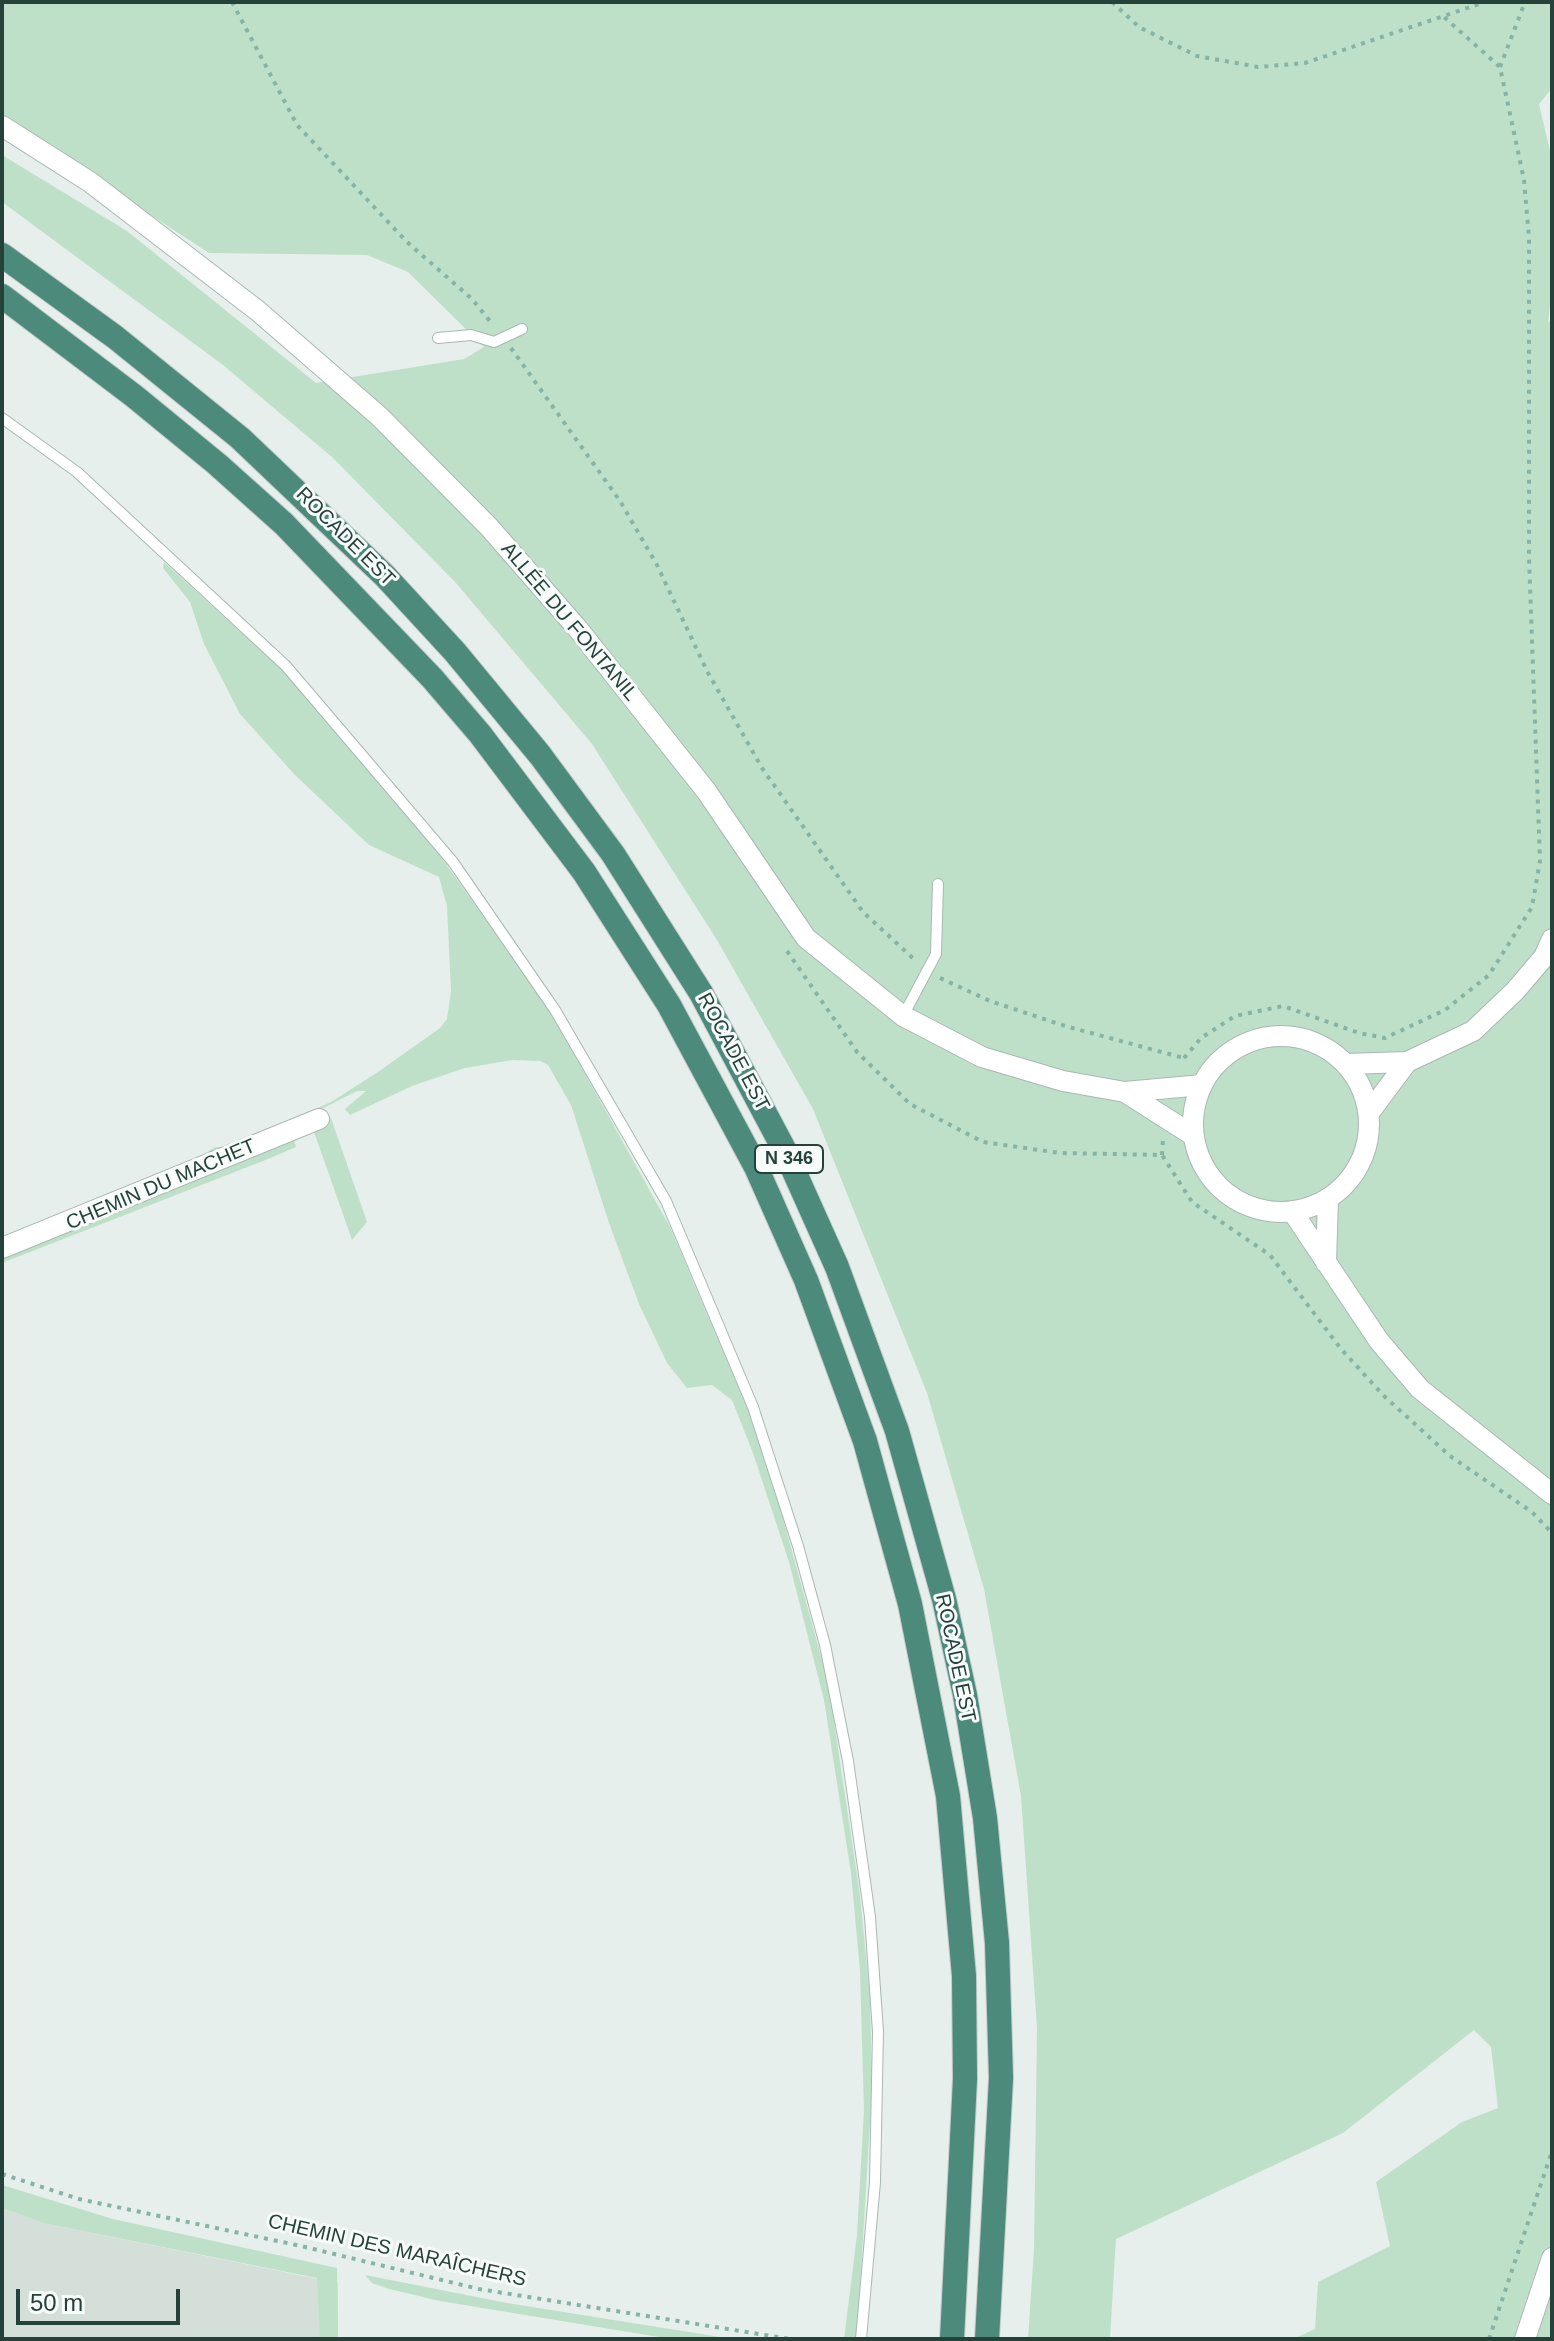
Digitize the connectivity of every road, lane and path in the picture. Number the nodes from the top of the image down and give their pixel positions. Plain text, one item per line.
1 (232, 2) edge
2 (1112, 2) edge
3 (1485, 2) edge
4 (1525, 2) edge
5 (1444, 17) junction
6 (1500, 67) junction
7 (2, 126) edge
8 (2, 255) edge
9 (2, 296) edge
10 (522, 329) dead end
11 (438, 338) dead end
12 (504, 339) junction
13 (2, 418) edge
14 (938, 884) dead end
15 (1552, 939) edge
16 (785, 947) dead end
17 (928, 972) junction
18 (903, 1016) junction
19 (1184, 1058) junction
20 (1407, 1062) junction
21 (1346, 1064) junction
22 (1202, 1085) junction
23 (1172, 1086) junction
24 (1125, 1092) junction
25 (1369, 1113) junction
26 (319, 1119) dead end
27 (1164, 1120) junction
28 (1194, 1136) junction
29 (1162, 1155) junction
30 (1328, 1198) junction
31 (1292, 1211) junction
32 (2, 1248) edge
33 (1326, 1263) junction
34 (1552, 1494) edge
35 (1552, 1533) edge
36 (1552, 2151) edge
37 (2, 2174) edge
38 (1552, 2258) edge
39 (790, 2339) edge
40 (861, 2339) edge
41 (952, 2339) edge
42 (987, 2339) edge
43 (1489, 2339) edge
44 (1525, 2339) edge

1 - 12 path
2 - 5 path
3 - 5 path
4 - 6 path
5 - 6 path
6 - 19 path
7 - 18 street, ALLÉE DU FONTANIL
8 - 42 highway, ROCADE EST / N 346
9 - 41 highway, ROCADE EST / N 346
10 - 12 lane
11 - 12 lane
12 - 17 path
13 - 40 lane
14 - 17 lane
15 - 20 street
16 - 29 path
17 - 18 lane
17 - 19 path
18 - 24 street, ALLÉE DU FONTANIL
19 - 23 path
20 - 21 street
20 - 25 street
21 - 22 street
21 - 25 street
22 - 23 street, ALLÉE DU FONTANIL
22 - 28 street
23 - 24 street, ALLÉE DU FONTANIL
24 - 27 street, ALLÉE DU FONTANIL
25 - 30 street
26 - 32 street, CHEMIN DU MACHET
27 - 28 street, ALLÉE DU FONTANIL
27 - 29 path
28 - 31 street
29 - 35 path
30 - 31 street
30 - 33 street
31 - 33 street
33 - 34 street
36 - 43 path
37 - 39 path, CHEMIN DES MARAÎCHERS
38 - 44 street

